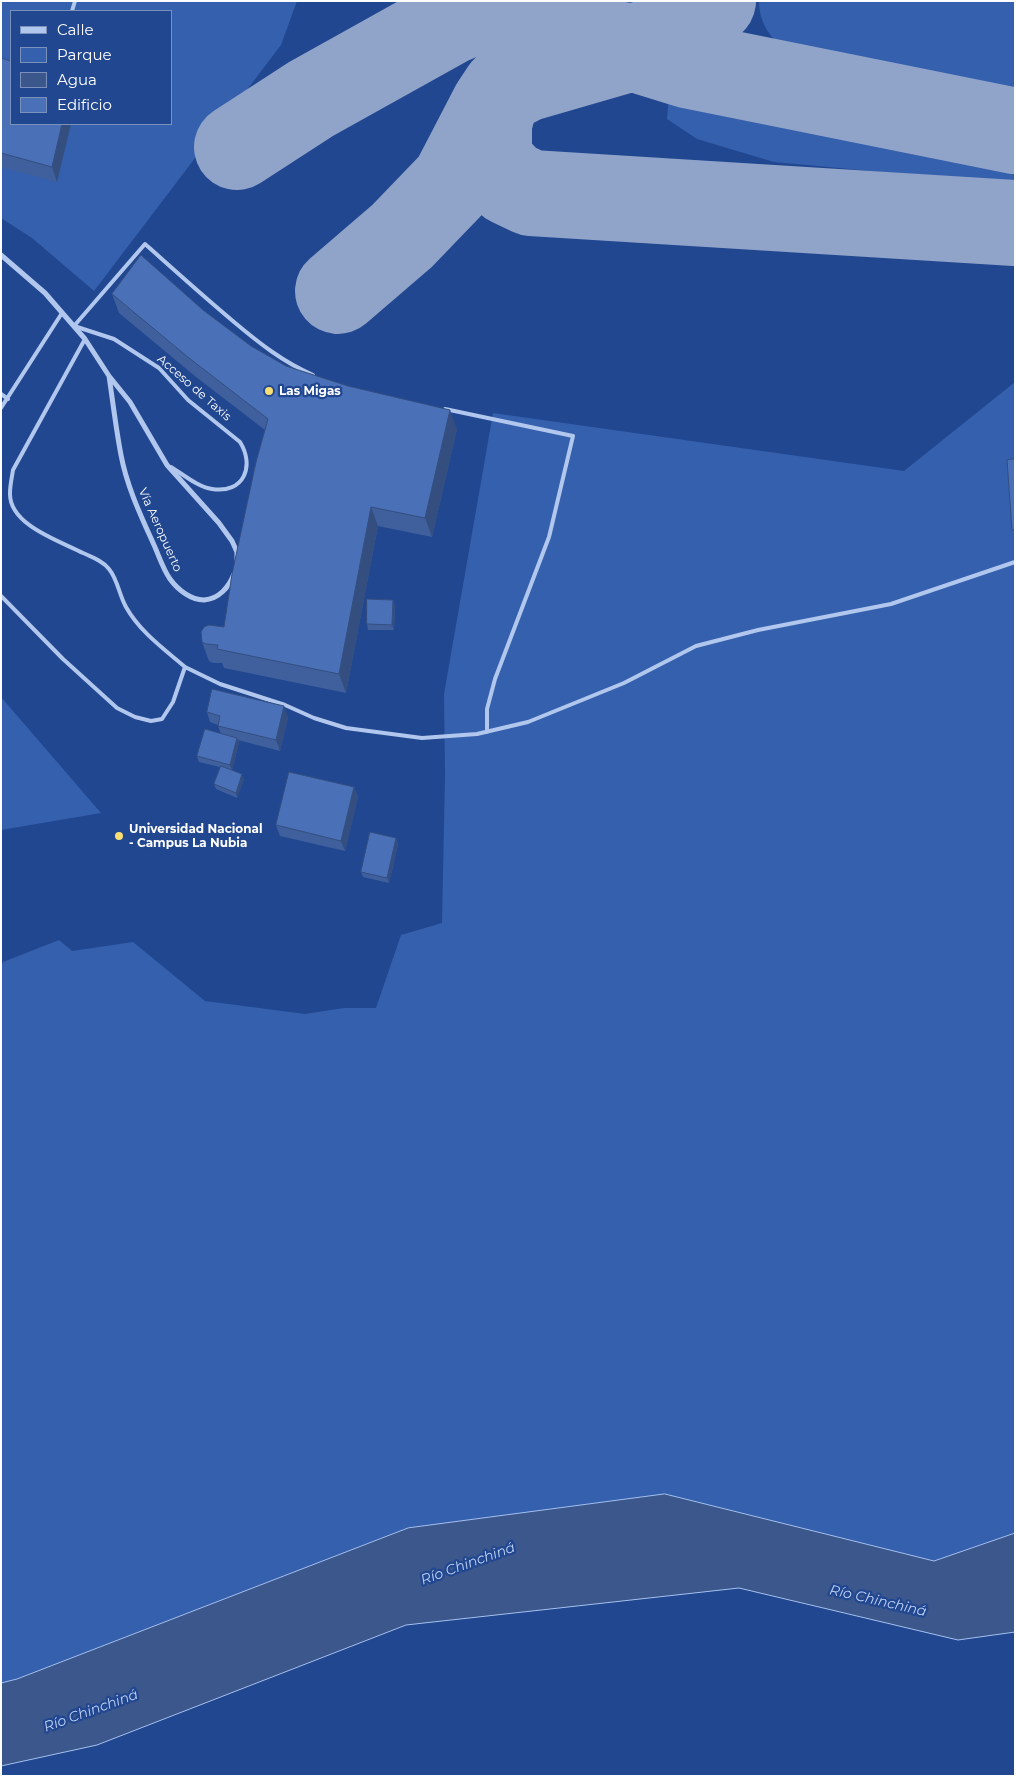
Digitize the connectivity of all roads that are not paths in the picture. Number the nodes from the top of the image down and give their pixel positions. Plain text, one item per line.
1 (1, 256) edge
2 (62, 313) junction
3 (74, 326) junction
4 (85, 339) junction
5 (109, 376) junction
6 (319, 378) edge
7 (1, 394) edge
8 (8, 399) junction
9 (1, 408) edge
10 (441, 408) edge
11 (167, 465) junction
12 (1015, 562) edge
13 (238, 564) edge
14 (235, 570) edge
15 (1, 596) edge
16 (185, 667) junction
17 (487, 732) junction

1 - 2 street, Vía Aeropuerto
2 - 3 street, Vía Aeropuerto
2 - 8 lane
3 - 4 street, Vía Aeropuerto
3 - 6 lane
3 - 11 lane, Acceso de Taxis
4 - 5 street, Vía Aeropuerto
4 - 16 lane
5 - 11 street, Vía Aeropuerto
5 - 14 street, Vía Aeropuerto
7 - 8 lane
8 - 9 lane
10 - 17 lane
11 - 13 street, Vía Aeropuerto
12 - 17 lane
15 - 16 lane
16 - 17 lane

